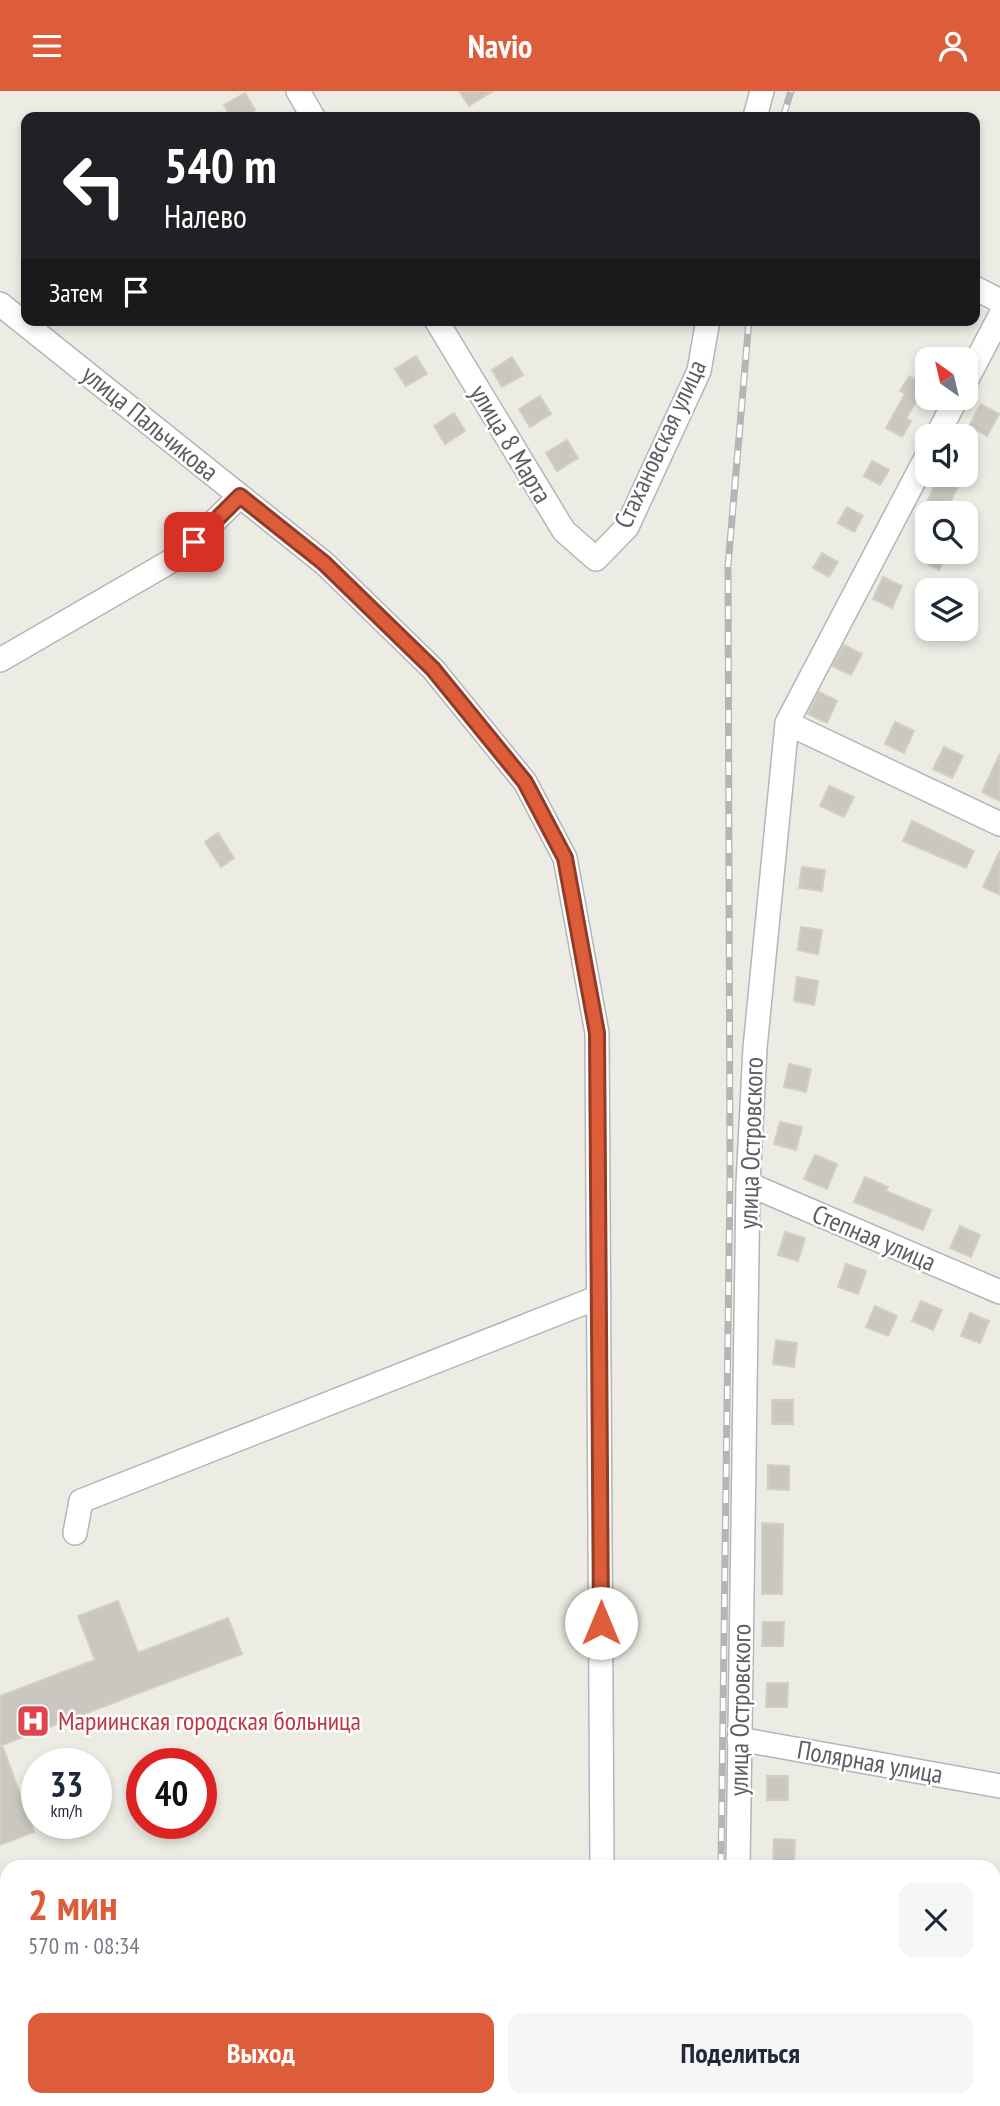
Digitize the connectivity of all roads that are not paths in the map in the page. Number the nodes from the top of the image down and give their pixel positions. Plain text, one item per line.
1 (298, 91) edge
2 (762, 91) edge
3 (310, 112) edge
4 (756, 112) edge
5 (980, 291) edge
6 (1000, 301) edge
7 (0, 304) edge
8 (1000, 316) edge
9 (21, 321) edge
10 (28, 326) edge
11 (440, 326) edge
12 (707, 326) edge
13 (978, 358) edge
14 (915, 479) edge
15 (240, 496) junction
16 (596, 559) joint
17 (0, 660) edge
18 (787, 723) junction
19 (1000, 824) edge
20 (748, 1184) junction
21 (1000, 1292) edge
22 (599, 1297) junction
23 (75, 1534) dead end
24 (739, 1739) junction
25 (1000, 1786) edge
26 (602, 1860) edge
27 (738, 1860) edge

1 - 3 street
2 - 4 street
5 - 6 street
7 - 9 street, улица Пальчикова
8 - 13 street
10 - 15 street, улица Пальчикова
11 - 16 street, улица 8 Марта
12 - 16 street, Стахановская улица
14 - 18 street, улица Островского
15 - 17 street
15 - 22 street, улица Пальчикова
18 - 19 street
18 - 20 street, улица Островского
20 - 21 street, Степная улица
20 - 24 street, улица Островского
22 - 23 street
22 - 26 street, улица Пальчикова
24 - 25 street, Полярная улица
24 - 27 street, улица Островского

